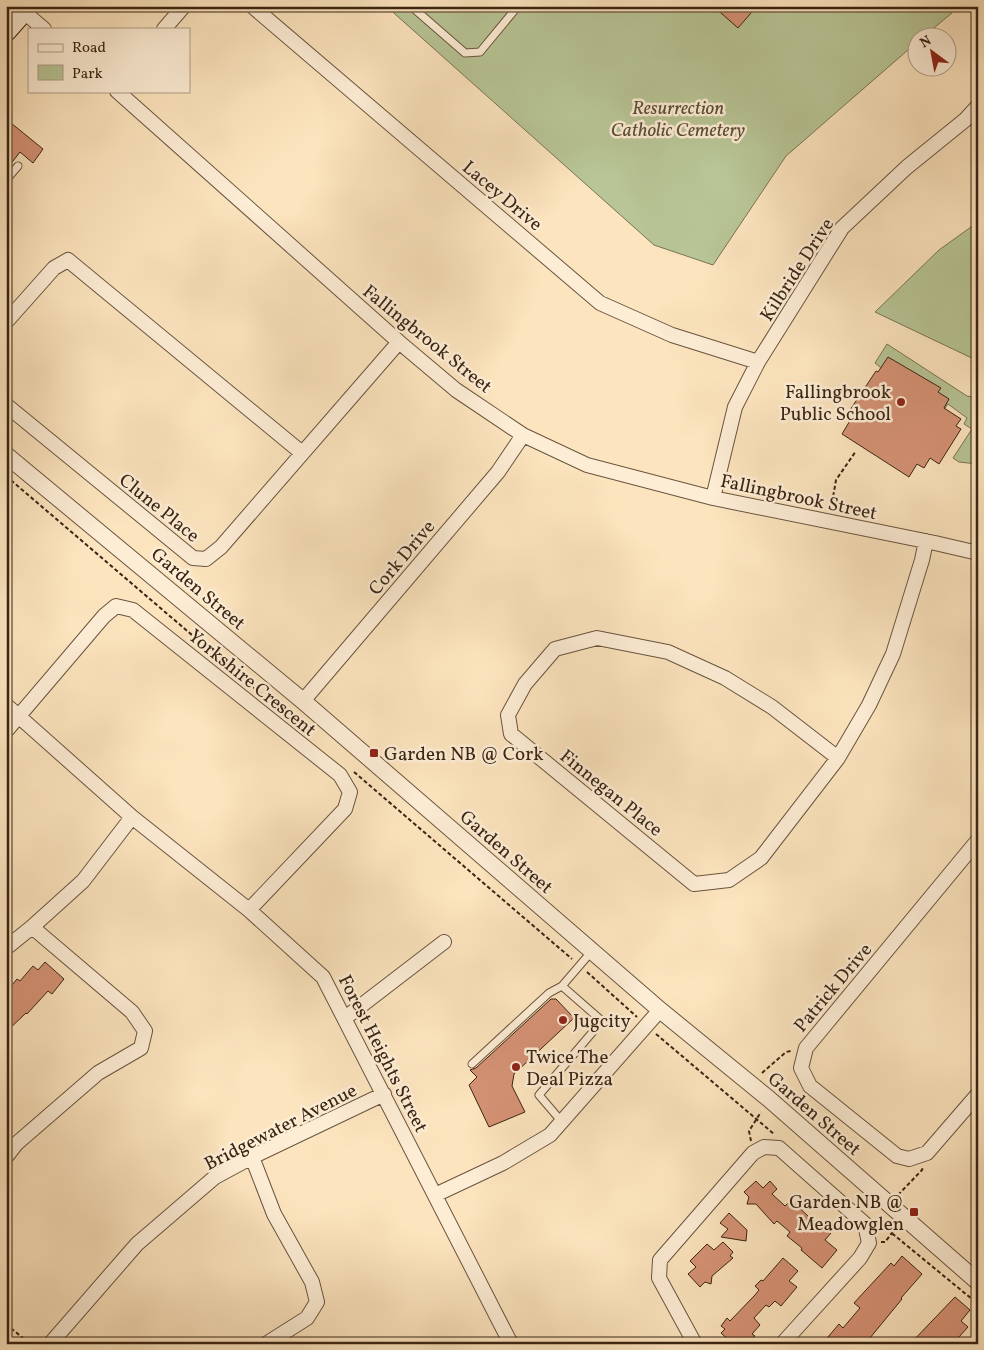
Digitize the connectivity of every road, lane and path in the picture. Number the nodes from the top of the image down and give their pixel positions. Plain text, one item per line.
1 (184, 6) edge
2 (252, 6) edge
3 (411, 6) edge
4 (518, 6) edge
5 (27, 9) edge
6 (43, 28) edge
7 (165, 28) edge
8 (6, 32) edge
9 (118, 92) edge
10 (978, 106) edge
11 (18, 166) dead end
12 (6, 180) edge
13 (6, 322) edge
14 (399, 342) junction
15 (758, 362) junction
16 (6, 405) edge
17 (523, 435) junction
18 (856, 451) dead end
19 (302, 453) junction
20 (6, 455) edge
21 (6, 476) edge
22 (713, 498) junction
23 (828, 521) junction
24 (926, 541) junction
25 (978, 553) edge
26 (303, 700) junction
27 (273, 704) dead end
28 (6, 706) edge
29 (19, 716) junction
30 (6, 732) edge
31 (838, 758) junction
32 (347, 767) dead end
33 (132, 817) junction
34 (978, 840) edge
35 (249, 910) junction
36 (32, 927) junction
37 (444, 942) dead end
38 (6, 948) edge
39 (592, 951) junction
40 (579, 965) junction
41 (562, 986) junction
42 (660, 1010) junction
43 (345, 1018) junction
44 (647, 1026) junction
45 (806, 1048) junction
46 (472, 1064) dead end
47 (750, 1083) junction
48 (384, 1094) junction
49 (978, 1094) edge
50 (769, 1099) junction
51 (756, 1119) junction
52 (562, 1122) junction
53 (779, 1138) dead end
54 (753, 1153) junction
55 (927, 1153) junction
56 (6, 1157) edge
57 (252, 1157) junction
58 (435, 1195) junction
59 (890, 1205) junction
60 (872, 1217) dead end
61 (905, 1217) junction
62 (892, 1233) junction
63 (868, 1244) junction
64 (978, 1282) edge
65 (978, 1304) edge
66 (6, 1324) edge
67 (30, 1344) edge
68 (50, 1344) edge
69 (266, 1344) edge
70 (511, 1344) edge
71 (695, 1344) edge
72 (782, 1344) edge

1 - 7 street
2 - 15 street, Lacey Drive
3 - 4 lane
5 - 6 street
5 - 8 main road
9 - 14 street, Fallingbrook Street
10 - 15 street, Kilbride Drive
11 - 12 lane
13 - 19 street
14 - 17 street, Fallingbrook Street
14 - 19 street, Clune Place
15 - 22 street, Kilbride Drive
16 - 19 street, Clune Place
17 - 22 street, Fallingbrook Street
17 - 26 street, Cork Drive
18 - 23 path
20 - 26 street, Garden Street
21 - 27 path
22 - 23 street, Fallingbrook Street
23 - 24 street, Fallingbrook Street
24 - 25 street, Fallingbrook Street
24 - 31 street, Finnegan Place
26 - 39 street, Garden Street
28 - 29 street, Forest Heights Street
29 - 30 street
29 - 33 street, Forest Heights Street
29 - 35 street, Yorkshire Crescent
31 - 31 street, Finnegan Place
32 - 40 path
33 - 35 street, Forest Heights Street
33 - 36 street
34 - 45 street, Patrick Drive
35 - 43 street, Forest Heights Street
36 - 38 street
36 - 56 street
37 - 43 street
39 - 40 lane
39 - 42 street, Garden Street
40 - 41 lane
40 - 44 path
41 - 46 lane
41 - 52 lane
42 - 44 street
42 - 47 street, Garden Street
43 - 48 street, Forest Heights Street
44 - 51 path
44 - 52 street
45 - 47 path
45 - 55 street, Patrick Drive
47 - 50 street, Garden Street
48 - 57 street, Bridgewater Avenue
48 - 58 street, Forest Heights Street
49 - 55 street
50 - 51 path
50 - 59 street, Garden Street
51 - 53 path
51 - 54 path
52 - 58 street
54 - 63 street
54 - 71 street
55 - 59 path
57 - 68 street, Bridgewater Avenue
57 - 69 street
58 - 70 street, Forest Heights Street
59 - 61 street, Garden Street
60 - 62 path
61 - 62 path
61 - 64 street, Garden Street
62 - 63 path
62 - 65 path
63 - 72 street
66 - 67 path

